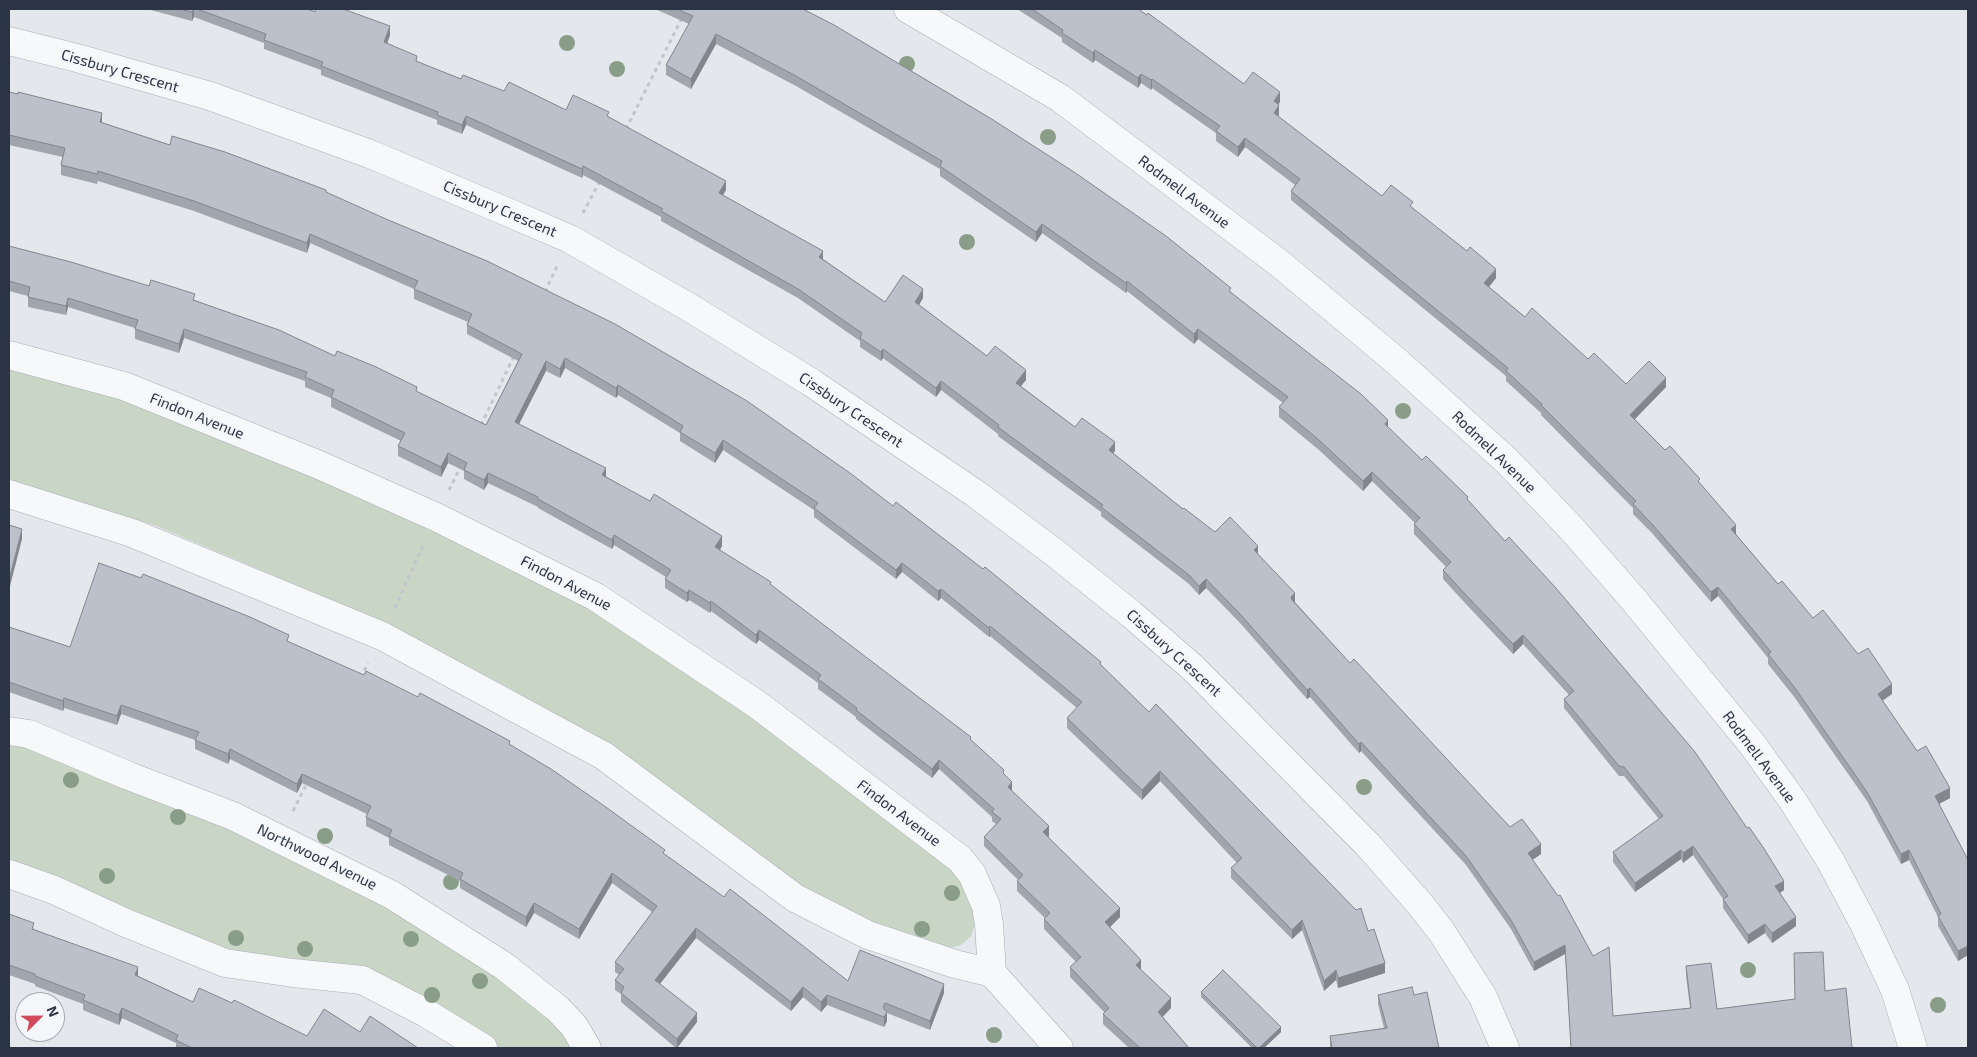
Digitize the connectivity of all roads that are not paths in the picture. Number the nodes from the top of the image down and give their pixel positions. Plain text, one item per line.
1 (908, 9) edge
2 (9, 41) edge
3 (9, 356) edge
4 (9, 494) edge
5 (9, 731) edge
6 (9, 874) edge
7 (992, 973) junction
8 (483, 1048) edge
9 (587, 1048) edge
10 (1059, 1048) edge
11 (1505, 1048) edge
12 (1913, 1048) edge

1 - 12 street, Rodmell Avenue
2 - 11 street, Cissbury Crescent
3 - 7 street, Findon Avenue
4 - 7 street
5 - 9 street, Northwood Avenue
6 - 8 street
7 - 10 street

